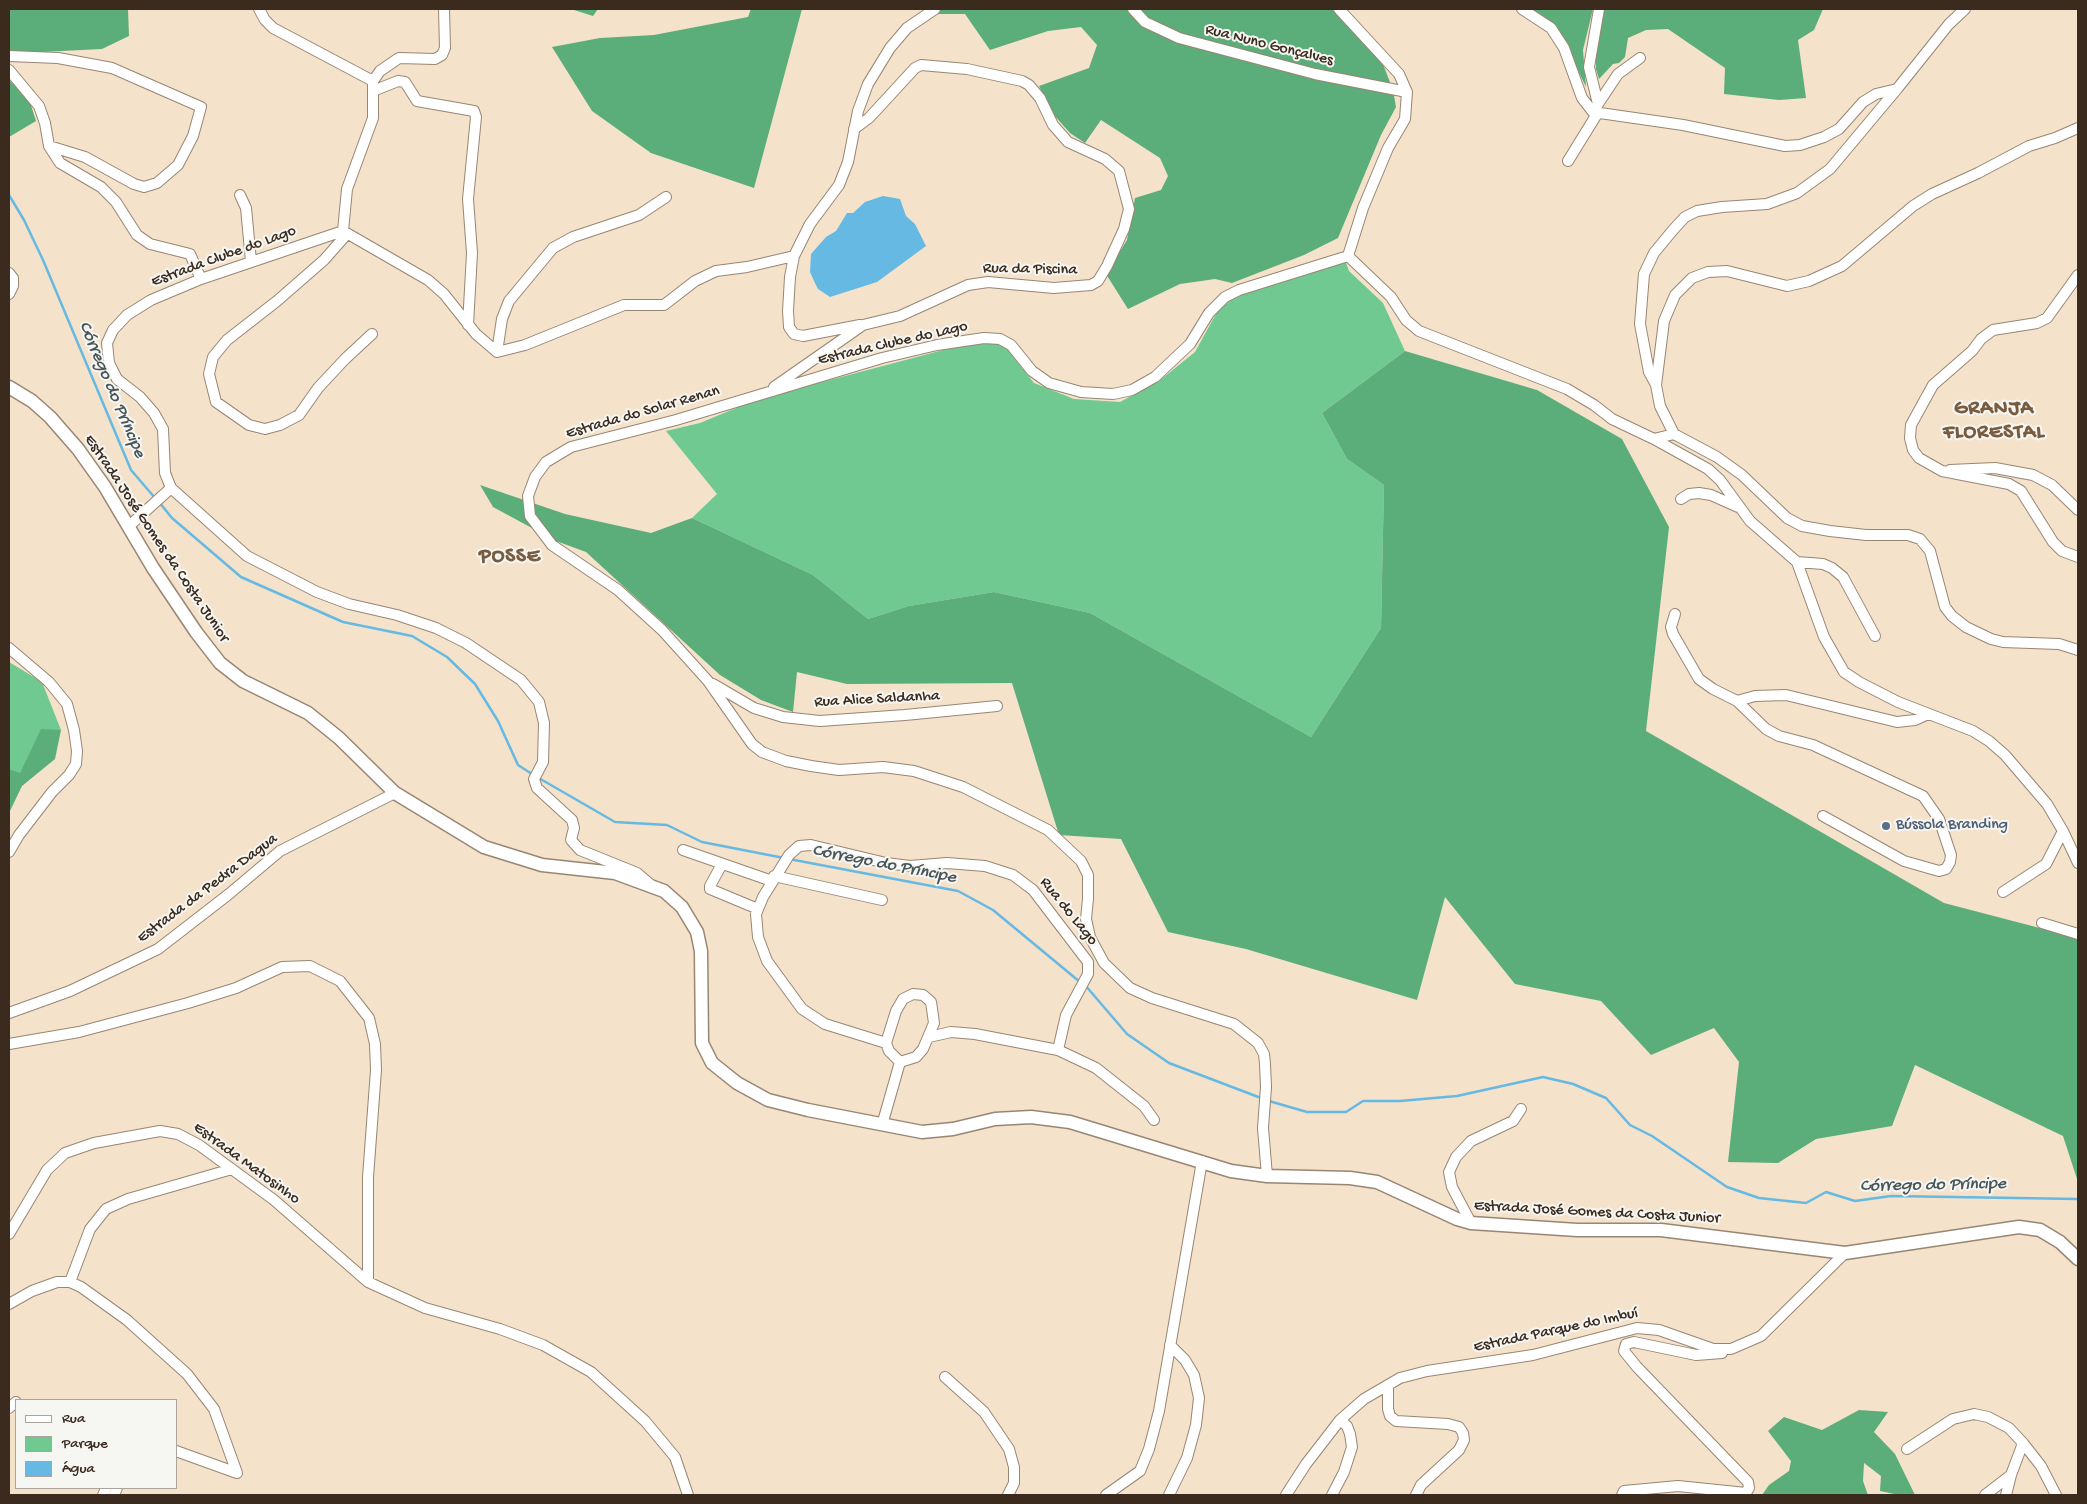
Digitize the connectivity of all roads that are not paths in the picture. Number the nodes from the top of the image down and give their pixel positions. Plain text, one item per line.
1 (259, 9) edge
2 (444, 9) edge
3 (935, 9) edge
4 (1133, 9) edge
5 (1339, 9) edge
6 (1522, 9) edge
7 (1599, 9) edge
8 (1964, 9) edge
9 (9, 56) edge
10 (1640, 58) dead end
11 (9, 70) edge
12 (373, 86) junction
13 (1897, 89) junction
14 (1407, 92) junction
15 (1596, 110) junction
16 (2078, 128) edge
17 (854, 129) junction
18 (49, 146) junction
19 (1568, 161) dead end
20 (240, 195) dead end
21 (666, 197) dead end
22 (345, 232) junction
23 (794, 256) junction
24 (1348, 256) junction
25 (252, 261) junction
26 (9, 273) edge
27 (2078, 276) edge
28 (201, 278) junction
29 (9, 294) edge
30 (863, 324) junction
31 (468, 325) junction
32 (372, 334) dead end
33 (497, 352) junction
34 (798, 382) joint
35 (1656, 385) junction
36 (9, 387) edge
37 (763, 394) junction
38 (1674, 434) junction
39 (1654, 439) junction
40 (1942, 471) junction
41 (168, 490) junction
42 (1681, 499) dead end
43 (1739, 508) junction
44 (2078, 510) edge
45 (129, 526) junction
46 (2078, 557) edge
47 (1797, 562) junction
48 (1674, 614) dead end
49 (1875, 636) dead end
50 (9, 648) edge
51 (2078, 650) edge
52 (708, 681) junction
53 (1737, 701) junction
54 (997, 706) dead end
55 (1928, 714) junction
56 (395, 793) junction
57 (1823, 816) dead end
58 (2063, 831) junction
59 (683, 850) dead end
60 (9, 852) edge
61 (2078, 863) edge
62 (722, 864) junction
63 (773, 878) junction
64 (650, 884) junction
65 (2004, 892) dead end
66 (882, 900) dead end
67 (758, 908) junction
68 (2042, 923) dead end
69 (2078, 934) edge
70 (9, 1013) edge
71 (929, 1037) junction
72 (886, 1043) junction
73 (9, 1044) edge
74 (1058, 1050) junction
75 (900, 1062) junction
76 (1521, 1109) dead end
77 (1154, 1120) dead end
78 (882, 1125) junction
79 (1202, 1161) junction
80 (232, 1169) junction
81 (1267, 1176) junction
82 (1471, 1223) junction
83 (9, 1234) edge
84 (1845, 1254) junction
85 (2078, 1259) edge
86 (70, 1282) junction
87 (368, 1282) junction
88 (9, 1304) edge
89 (1170, 1345) junction
90 (1731, 1348) junction
91 (945, 1377) dead end
92 (1388, 1385) junction
93 (1340, 1420) junction
94 (2023, 1443) junction
95 (1907, 1449) dead end
96 (178, 1452) edge
97 (2011, 1475) junction
98 (688, 1495) edge
99 (1008, 1495) edge
100 (1106, 1495) edge
101 (1169, 1495) edge
102 (1286, 1495) edge
103 (1332, 1495) edge
104 (1416, 1495) edge
105 (1622, 1495) edge
106 (1985, 1495) edge
107 (2006, 1495) edge
108 (2056, 1495) edge

1 - 12 street
2 - 12 street
3 - 17 street, Rua da Piscina
4 - 14 street, Rua Nuno Gonçalves
5 - 14 street
6 - 15 street
7 - 15 street
8 - 13 street
9 - 18 street
10 - 15 street
11 - 18 street
12 - 22 street
12 - 31 street
13 - 15 street
13 - 35 street
14 - 24 street
15 - 19 street
16 - 35 street
17 - 23 street, Rua da Piscina
17 - 30 street, Rua da Piscina
18 - 28 street
20 - 25 street
21 - 33 street
22 - 25 street, Estrada Clube do Lago
22 - 31 street
22 - 32 street
23 - 30 street, Rua da Piscina
23 - 33 street
24 - 34 street, Estrada Clube do Lago
24 - 39 street
25 - 28 street, Estrada Clube do Lago
26 - 29 street
27 - 40 street
28 - 41 street, Estrada Clube do Lago
30 - 37 street, Rua da Piscina
31 - 33 street
34 - 37 street, Estrada do Solar Renan
35 - 38 street
36 - 45 street, Estrada José Gomes da Costa Junior
37 - 52 street, Estrada do Solar Renan
38 - 39 street
38 - 51 street
39 - 43 street
40 - 44 street
40 - 46 street
41 - 45 street
41 - 64 street
42 - 43 street
43 - 47 street
45 - 56 street, Estrada José Gomes da Costa Junior
47 - 49 street
47 - 55 street
48 - 53 street
50 - 60 street
52 - 54 street, Rua Alice Saldanha
52 - 81 street, Estrada do Solar Renan
53 - 55 street
53 - 57 street
55 - 58 street
56 - 64 street, Estrada José Gomes da Costa Junior
56 - 70 street, Estrada da Pedra Dagua
58 - 61 street
58 - 65 street
59 - 62 street
62 - 63 street
62 - 67 street
63 - 66 street
63 - 67 street
63 - 74 street, Rua do Lago
64 - 78 street, Estrada José Gomes da Costa Junior
67 - 72 street
68 - 69 street
71 - 72 street
71 - 74 street
71 - 75 street
72 - 75 street
73 - 87 street
74 - 77 street
75 - 78 street
76 - 82 street
78 - 79 street, Estrada José Gomes da Costa Junior
79 - 81 street, Estrada José Gomes da Costa Junior
79 - 89 street
80 - 83 street, Estrada Matosinho
80 - 86 street
80 - 87 street, Estrada Matosinho
81 - 82 street, Estrada José Gomes da Costa Junior
82 - 84 street, Estrada José Gomes da Costa Junior
84 - 85 street, Estrada José Gomes da Costa Junior
84 - 90 street, Estrada Parque do Imbuí
86 - 88 street
86 - 96 street
87 - 98 street, Estrada Matosinho
89 - 100 street
89 - 101 street
90 - 92 street, Estrada Parque do Imbuí
90 - 105 street
91 - 99 street
92 - 93 street, Estrada Parque do Imbuí
92 - 104 street
93 - 102 street, Estrada Parque do Imbuí
93 - 103 street
94 - 95 street
94 - 97 street
94 - 108 street
97 - 106 street
97 - 107 street

